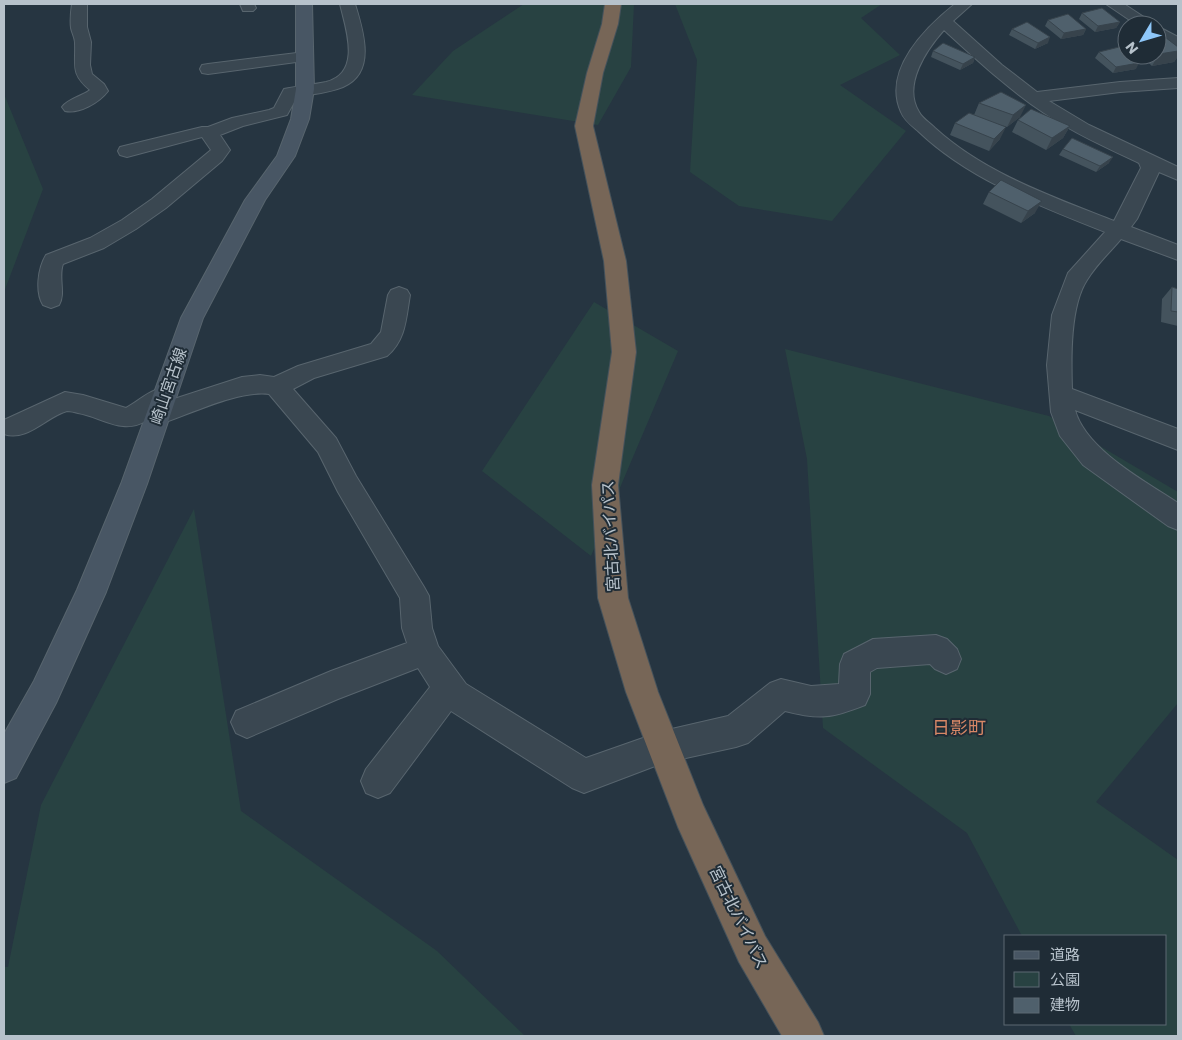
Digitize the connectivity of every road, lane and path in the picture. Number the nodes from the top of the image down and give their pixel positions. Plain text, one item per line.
1 (79, 4) edge
2 (304, 4) edge
3 (348, 4) edge
4 (613, 4) edge
5 (964, 4) edge
6 (1114, 4) edge
7 (1132, 15) edge
8 (944, 21) junction
9 (1167, 37) edge
10 (1178, 44) edge
11 (305, 57) junction
12 (208, 69) dead end
13 (1178, 83) edge
14 (305, 89) junction
15 (1034, 98) junction
16 (71, 107) dead end
17 (210, 133) junction
18 (127, 151) dead end
19 (1147, 160) junction
20 (1178, 174) edge
21 (1119, 230) junction
22 (1178, 253) edge
23 (399, 295) dead end
24 (51, 300) dead end
25 (276, 386) junction
26 (1060, 394) junction
27 (161, 405) junction
28 (12, 427) dead end
29 (1178, 440) edge
30 (1178, 518) edge
31 (425, 651) junction
32 (946, 659) dead end
33 (450, 687) junction
34 (247, 722) dead end
35 (663, 747) junction
36 (4, 766) edge
37 (378, 781) dead end
38 (804, 1036) edge

1 - 16 street
2 - 11 main road, 崎山宮古線
3 - 14 street
4 - 35 highway, 宮古北バイパス
5 - 8 street
6 - 7 street
8 - 15 street
8 - 21 street
9 - 10 street
11 - 12 street
11 - 14 main road, 崎山宮古線
13 - 15 street
14 - 17 street
14 - 27 main road, 崎山宮古線
15 - 19 street
17 - 18 street
17 - 24 street
19 - 20 street
19 - 21 street
21 - 22 street
21 - 26 street
23 - 25 street
25 - 27 street
25 - 31 street
26 - 29 street
26 - 30 street
27 - 28 street
27 - 36 main road, 崎山宮古線
31 - 33 street
31 - 34 street
32 - 35 street
33 - 35 street
33 - 37 street
35 - 38 highway, 宮古北バイパス

